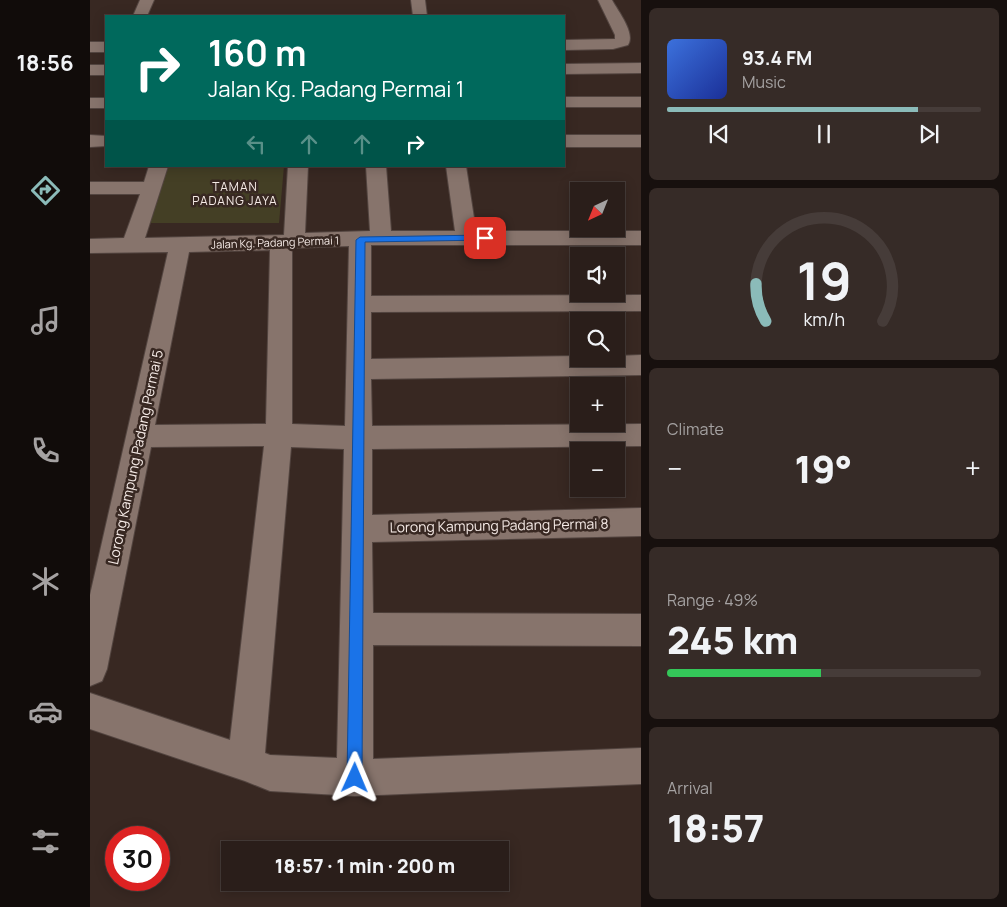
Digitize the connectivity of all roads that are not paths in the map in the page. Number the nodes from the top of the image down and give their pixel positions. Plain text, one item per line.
1 (147, 0) edge
2 (418, 0) edge
3 (605, 0) edge
4 (140, 15) edge
5 (420, 15) edge
6 (565, 45) edge
7 (90, 47) edge
8 (105, 47) edge
9 (565, 68) edge
10 (641, 68) edge
11 (90, 70) edge
12 (105, 70) edge
13 (565, 102) edge
14 (641, 102) edge
15 (90, 103) edge
16 (105, 103) edge
17 (90, 141) edge
18 (105, 141) edge
19 (565, 141) edge
20 (641, 142) edge
21 (158, 167) edge
22 (298, 167) edge
23 (376, 167) edge
24 (456, 167) edge
25 (90, 188) edge
26 (151, 188) junction
27 (466, 238) junction
28 (641, 238) edge
29 (370, 239) junction
30 (287, 242) junction
31 (180, 244) junction
32 (90, 246) edge
33 (132, 246) junction
34 (641, 303) edge
35 (360, 304) junction
36 (641, 365) edge
37 (359, 369) junction
38 (278, 435) junction
39 (140, 436) junction
40 (641, 436) edge
41 (358, 438) junction
42 (641, 522) edge
43 (357, 529) junction
44 (102, 560) edge
45 (356, 629) junction
46 (641, 630) edge
47 (90, 669) edge
48 (90, 711) edge
49 (246, 763) junction
50 (641, 766) edge
51 (355, 778) junction

1 - 4 street
2 - 5 street
3 - 6 street
7 - 8 street
9 - 10 street
11 - 12 street
13 - 14 street
15 - 16 street
17 - 18 street
19 - 20 street
21 - 26 street
22 - 30 street
23 - 29 street
24 - 27 street
25 - 26 street
26 - 33 street
27 - 28 street, Jalan Kg. Padang Permai 1
27 - 29 street, Jalan Kg. Padang Permai 1
29 - 30 street, Jalan Kg. Padang Permai 1
29 - 35 street
30 - 31 street, Jalan Kg. Padang Permai 1
30 - 38 street
31 - 33 street, Jalan Kg. Padang Permai 1
31 - 39 street, Lorong Kampung Padang Permai 5
32 - 33 street, Jalan Kg. Padang Permai 1
34 - 35 street
35 - 37 street
36 - 37 street
37 - 41 street
38 - 39 street
38 - 41 street
38 - 49 street
39 - 44 street, Lorong Kampung Padang Permai 5
40 - 41 street
41 - 43 street
42 - 43 street, Lorong Kampung Padang Permai 8
43 - 45 street
44 - 47 street, Lorong Kampung Padang Permai 5
45 - 46 street
45 - 51 street
48 - 49 street
49 - 51 street
50 - 51 street

